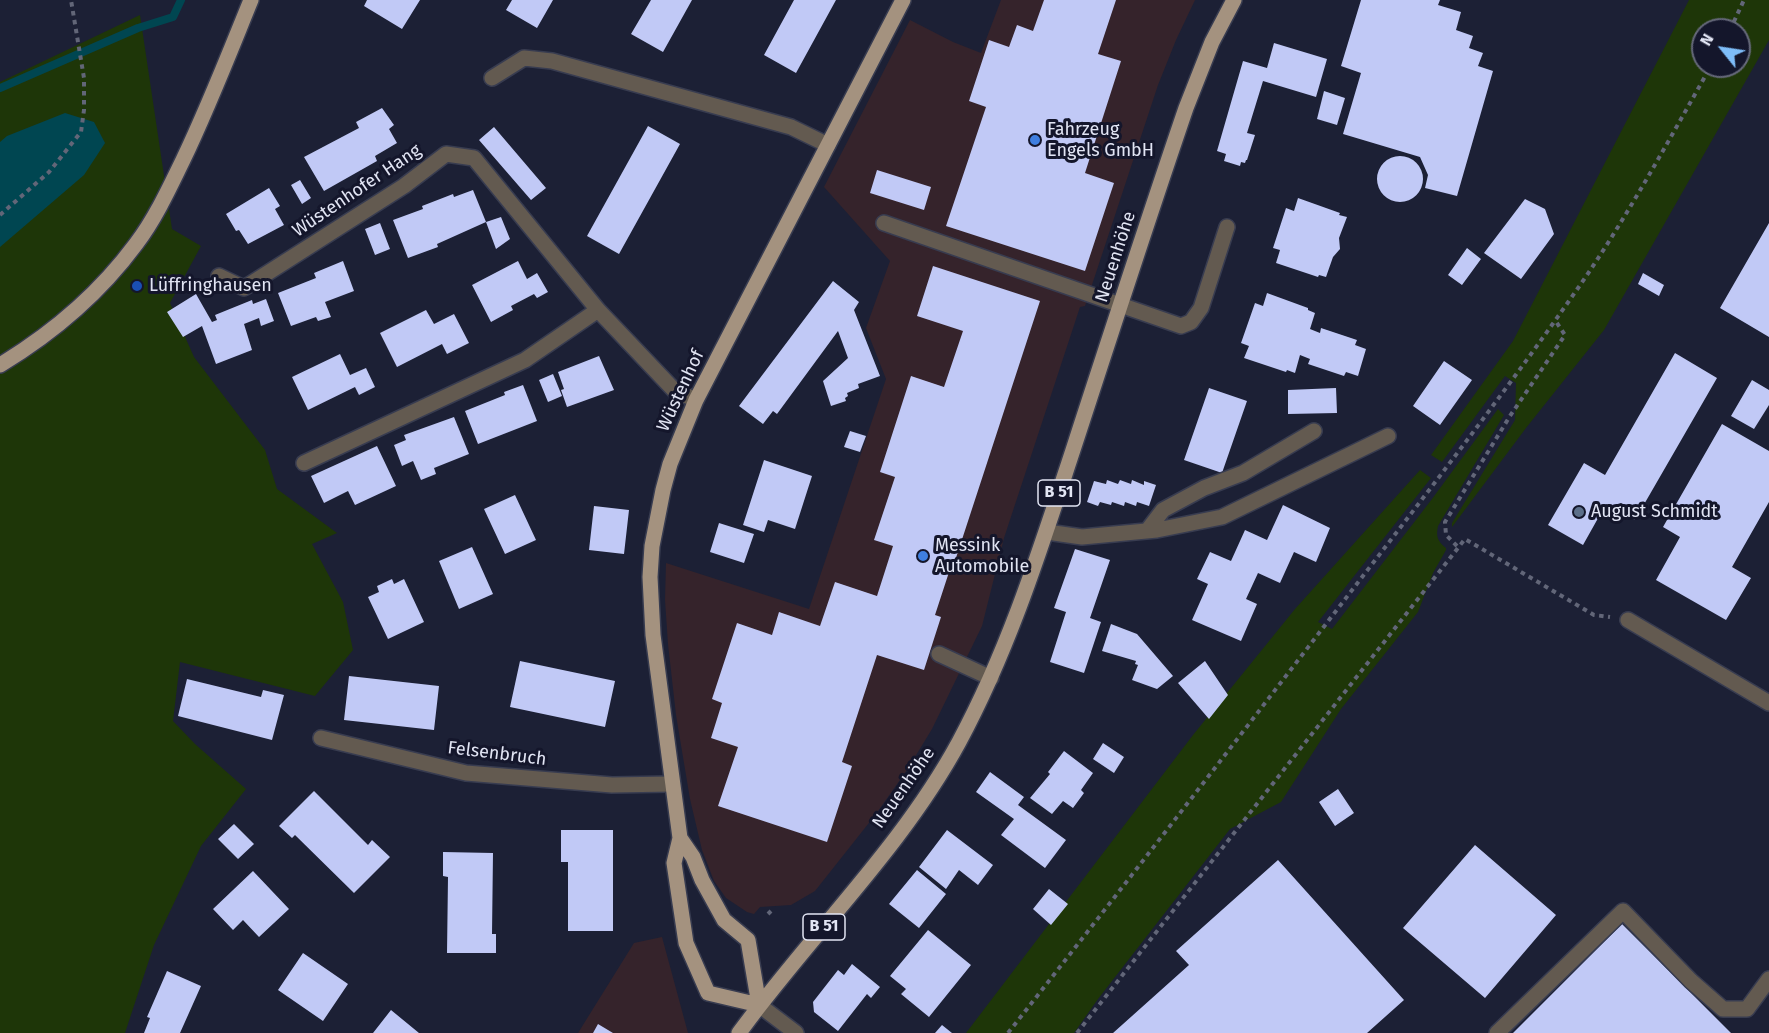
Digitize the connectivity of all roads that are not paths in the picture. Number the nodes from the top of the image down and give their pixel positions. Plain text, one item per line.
1 (251, 0) edge
2 (903, 0) edge
3 (1234, 0) edge
4 (492, 78) dead end
5 (828, 145) junction
6 (884, 223) dead end
7 (1227, 227) dead end
8 (219, 276) dead end
9 (1120, 306) junction
10 (598, 310) junction
11 (0, 365) edge
12 (696, 400) junction
13 (1314, 431) dead end
14 (1388, 436) dead end
15 (304, 463) dead end
16 (1147, 531) junction
17 (1047, 532) junction
18 (1628, 620) road end
19 (939, 654) dead end
20 (991, 678) junction
21 (1769, 702) edge
22 (321, 738) dead end
23 (671, 784) junction
24 (680, 838) junction
25 (1769, 979) edge
26 (759, 1005) junction
27 (739, 1033) edge
28 (796, 1033) edge
29 (1497, 1033) edge

1 - 11 main road
2 - 5 main road, Wüstenhof
3 - 9 main road, Neuenhöhe / B 51
4 - 5 street
5 - 12 main road, Wüstenhof
6 - 9 street
7 - 9 street
8 - 10 street, Wüstenhofer Hang
9 - 17 main road, Neuenhöhe / B 51
10 - 12 street, Wüstenhofer Hang
10 - 15 street
12 - 23 main road, Wüstenhof
13 - 16 street
14 - 16 street
16 - 17 street
17 - 20 main road, Neuenhöhe / B 51
18 - 21 street
19 - 20 street
20 - 26 main road, Neuenhöhe / B 51
22 - 23 street, Felsenbruch
23 - 24 main road, Wüstenhof
24 - 26 main road, Wüstenhof
24 - 26 main road, Wüstenhof
25 - 29 street
26 - 27 main road, Neuenhöhe / B 51
26 - 28 street

